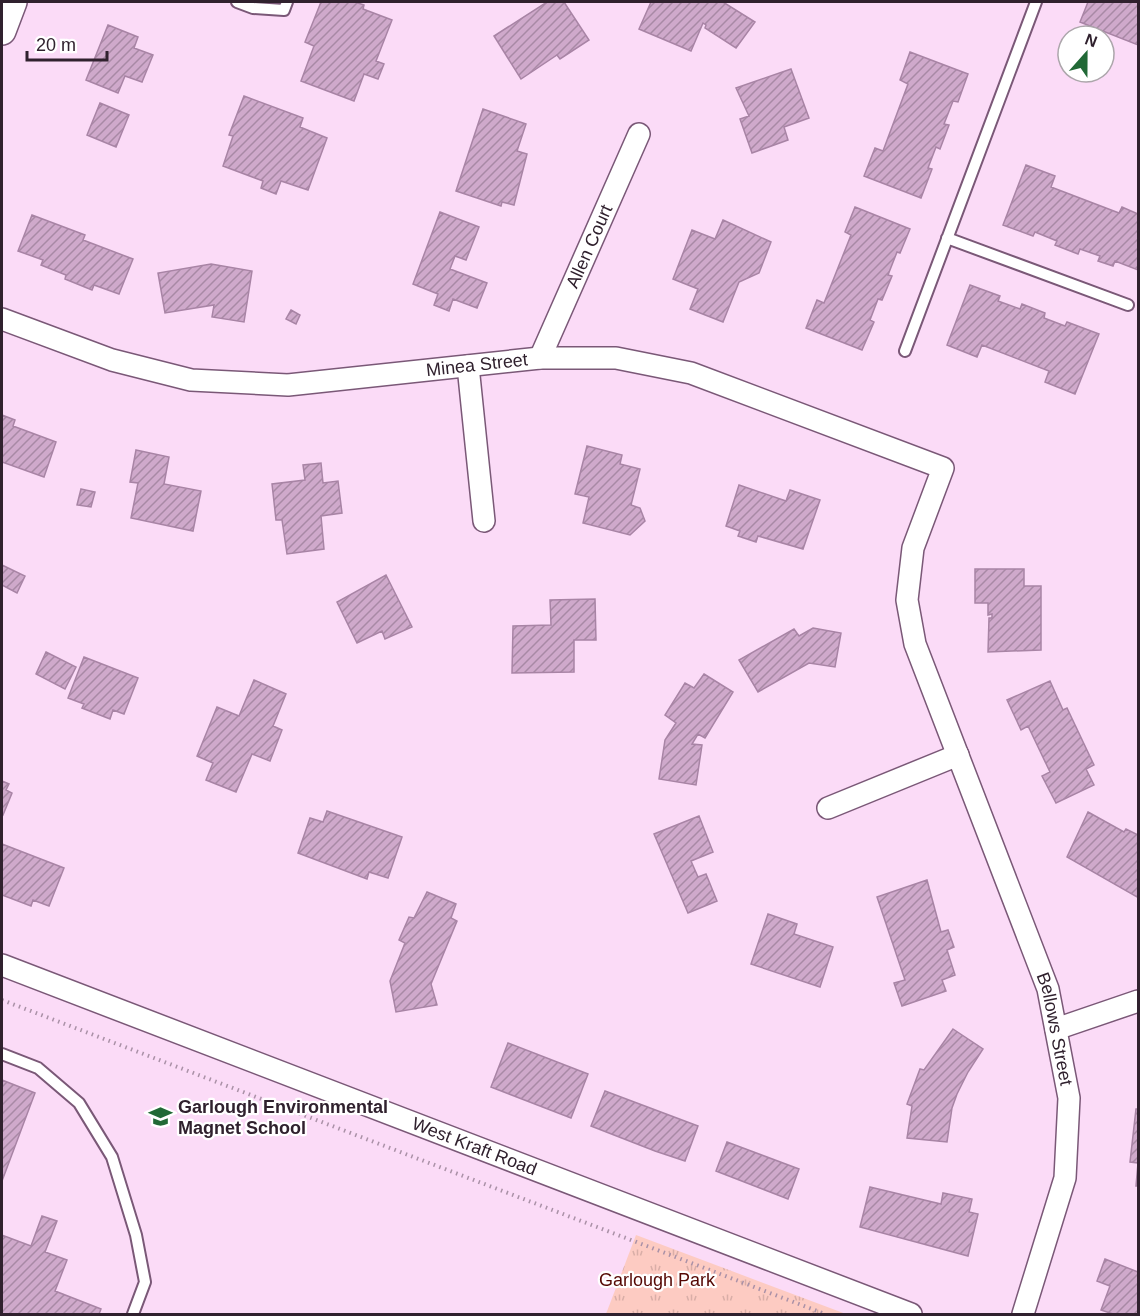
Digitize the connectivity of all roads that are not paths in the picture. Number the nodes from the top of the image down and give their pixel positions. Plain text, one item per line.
1 (13, 2) edge
2 (237, 2) edge
3 (287, 2) edge
4 (1036, 2) edge
5 (2, 31) edge
6 (639, 134) dead end
7 (947, 238) junction
8 (1128, 305) dead end
9 (2, 319) edge
10 (905, 351) dead end
11 (540, 358) junction
12 (468, 366) junction
13 (943, 468) joint
14 (484, 521) dead end
15 (958, 755) junction
16 (828, 808) dead end
17 (2, 965) edge
18 (1138, 1001) edge
19 (1056, 1029) junction
20 (2, 1054) edge
21 (133, 1314) edge
22 (911, 1314) edge
23 (1023, 1314) edge

1 - 5 street
2 - 3 lane
4 - 7 lane
6 - 11 street, Allen Court
7 - 8 lane
7 - 10 lane
9 - 12 street, Minea Street
11 - 12 street, Minea Street
11 - 13 street, Minea Street
12 - 14 street
13 - 15 street, Bellows Street
15 - 16 street
15 - 19 street, Bellows Street
17 - 22 street, West Kraft Road
18 - 19 street
19 - 23 street, Bellows Street
20 - 21 lane

